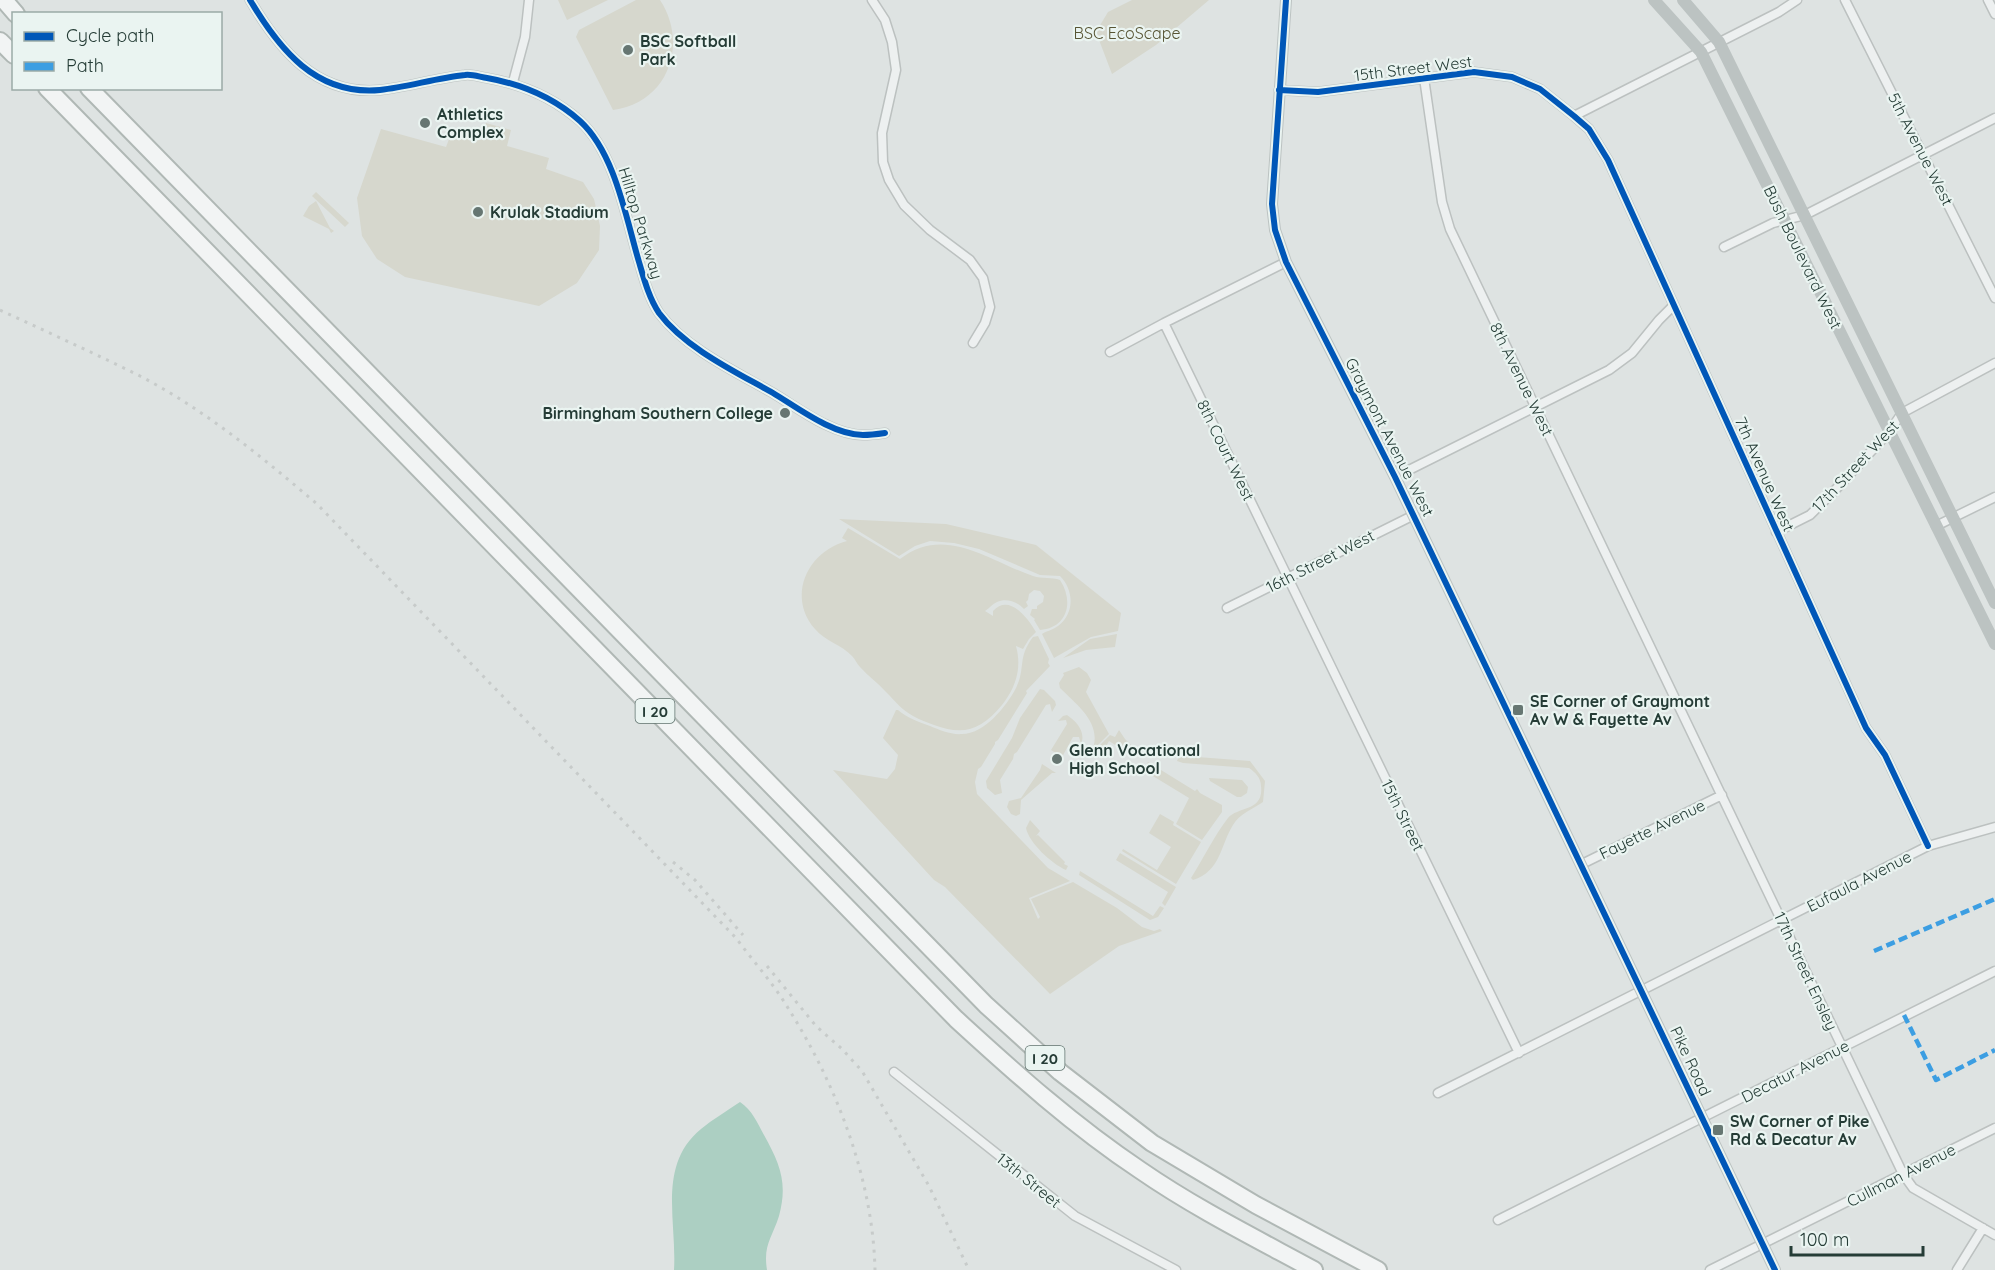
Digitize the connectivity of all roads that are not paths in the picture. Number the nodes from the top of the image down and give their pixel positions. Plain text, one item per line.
1 (4, 0) edge
2 (250, 0) edge
3 (529, 0) edge
4 (872, 0) edge
5 (1286, 0) edge
6 (1654, 0) edge
7 (1683, 0) edge
8 (1797, 0) edge
9 (1845, 0) edge
10 (1988, 0) edge
11 (16, 12) edge
12 (1995, 14) edge
13 (0, 41) edge
14 (1719, 42) junction
15 (1701, 52) junction
16 (12, 53) edge
17 (1424, 78) junction
18 (513, 82) junction
19 (49, 90) edge
20 (91, 90) edge
21 (1279, 90) junction
22 (1574, 116) junction
23 (1995, 118) edge
24 (1923, 154) junction
25 (1805, 215) junction
26 (1785, 220) junction
27 (1724, 247) dead end
28 (1286, 262) junction
29 (1995, 298) edge
30 (1674, 305) junction
31 (1164, 322) junction
32 (973, 343) dead end
33 (1110, 352) dead end
34 (1995, 363) edge
35 (1536, 406) junction
36 (1902, 413) junction
37 (1889, 432) junction
38 (885, 433) dead end
39 (1395, 477) junction
40 (1995, 497) edge
41 (1414, 515) junction
42 (1953, 518) junction
43 (1936, 526) junction
44 (1776, 532) junction
45 (1288, 577) junction
46 (1995, 603) edge
47 (1227, 608) dead end
48 (1995, 644) edge
49 (1661, 667) joint
50 (1722, 795) junction
51 (1995, 827) edge
52 (1928, 846) junction
53 (1582, 864) junction
54 (1782, 920) junction
55 (1995, 971) edge
56 (1643, 991) junction
57 (1842, 1047) junction
58 (1519, 1053) junction
59 (894, 1072) dead end
60 (1438, 1093) dead end
61 (1703, 1117) junction
62 (1995, 1128) edge
63 (1903, 1174) junction
64 (1498, 1220) dead end
65 (1983, 1228) junction
66 (1995, 1235) edge
67 (1763, 1244) junction
68 (1176, 1270) edge
69 (1314, 1270) edge
70 (1378, 1270) edge
71 (1710, 1270) edge
72 (1775, 1270) edge
73 (1957, 1270) edge

1 - 11 highway
2 - 18 street, Hilltop Parkway
3 - 18 street
4 - 32 street
5 - 21 main road, Graymont Avenue West
6 - 15 main road, Bush Boulevard West
7 - 14 main road, Bush Boulevard West
8 - 14 street
9 - 24 street, 5th Avenue West
10 - 12 street
13 - 16 highway
14 - 15 street
14 - 25 main road, Bush Boulevard West
15 - 22 street
15 - 26 main road, Bush Boulevard West
17 - 21 street, 15th Street West
17 - 22 street, 15th Street West
17 - 35 street, 8th Avenue West
18 - 38 street, Hilltop Parkway
19 - 69 highway, I 20
20 - 70 highway, I 20
21 - 28 main road, Graymont Avenue West
22 - 30 street, 7th Avenue West
23 - 24 street
24 - 25 street
24 - 29 street, 5th Avenue West
25 - 26 street
25 - 36 main road, Bush Boulevard West
26 - 27 street
26 - 37 main road, Bush Boulevard West
28 - 31 street
28 - 39 main road, Graymont Avenue West
30 - 35 street
30 - 44 street, 7th Avenue West
31 - 33 street
31 - 45 street, 8th Court West
34 - 36 street, 17th Street West
35 - 39 street
35 - 49 street, 8th Avenue West
36 - 37 street, 17th Street West
36 - 42 main road, Bush Boulevard West
37 - 43 main road, Bush Boulevard West
37 - 44 street, 17th Street West
39 - 41 main road, Graymont Avenue West
40 - 42 street
41 - 45 street, 16th Street West
41 - 53 main road, Graymont Avenue West
42 - 43 street
42 - 46 main road, Bush Boulevard West
43 - 48 main road, Bush Boulevard West
44 - 52 street, 7th Avenue West
45 - 47 street, 16th Street West
45 - 58 street, 15th Street
49 - 50 street, 17th Street Ensley
50 - 53 street, Fayette Avenue
50 - 54 street, 17th Street Ensley
51 - 52 street, Eufaula Avenue
52 - 54 street, Eufaula Avenue
53 - 56 main road, Pike Road
54 - 56 street, Eufaula Avenue
54 - 57 street, 17th Street Ensley
55 - 57 street, Decatur Avenue
56 - 58 street, Eufaula Avenue
56 - 61 main road, Pike Road
57 - 61 street, Decatur Avenue
57 - 63 street, 17th Street Ensley
58 - 60 street, Eufaula Avenue
59 - 68 street, 13th Street
61 - 64 street, Decatur Avenue
61 - 67 main road, Pike Road
62 - 63 street, Cullman Avenue
63 - 65 street, 17th Street Ensley
63 - 67 street, Cullman Avenue
65 - 66 street, 17th Street Ensley
65 - 73 street
67 - 71 street, Cullman Avenue
67 - 72 main road, Pike Road

